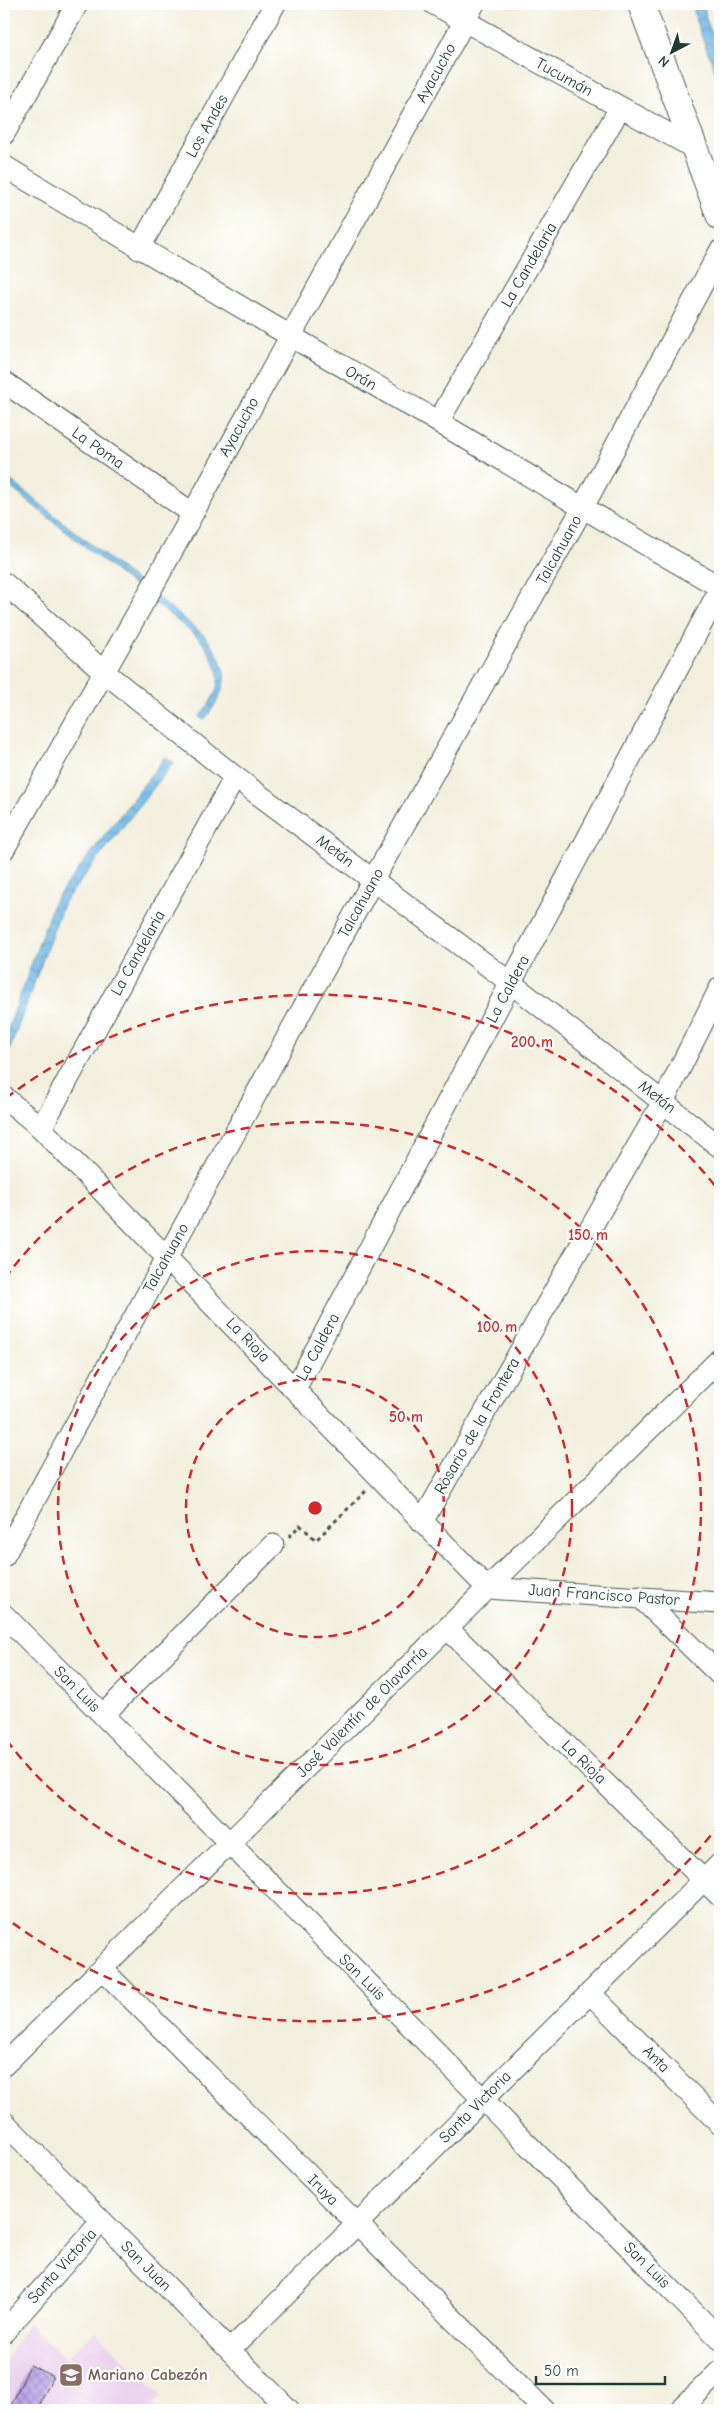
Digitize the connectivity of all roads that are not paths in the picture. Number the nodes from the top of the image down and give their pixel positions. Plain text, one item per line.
1 (77, 4) edge
2 (275, 4) edge
3 (434, 4) edge
4 (641, 4) edge
5 (469, 13) edge
6 (620, 108) junction
7 (4, 134) edge
8 (696, 149) junction
9 (4, 166) edge
10 (720, 217) edge
11 (139, 249) junction
12 (720, 251) edge
13 (289, 336) junction
14 (4, 382) edge
15 (438, 422) junction
16 (582, 509) junction
17 (192, 513) junction
18 (4, 583) edge
19 (720, 588) edge
20 (103, 671) junction
21 (235, 777) junction
22 (4, 849) edge
23 (373, 880) junction
24 (511, 983) junction
25 (720, 988) edge
26 (4, 1097) edge
27 (663, 1102) junction
28 (42, 1128) junction
29 (720, 1147) edge
30 (167, 1257) junction
31 (720, 1359) edge
32 (295, 1389) junction
33 (422, 1522) junction
34 (272, 1545) road end
35 (4, 1556) edge
36 (487, 1588) junction
37 (640, 1597) junction
38 (720, 1603) edge
39 (4, 1615) edge
40 (447, 1628) junction
41 (720, 1675) edge
42 (103, 1714) junction
43 (230, 1844) junction
44 (720, 1864) edge
45 (704, 1880) junction
46 (720, 1896) edge
47 (102, 1969) junction
48 (591, 1994) junction
49 (4, 2065) edge
50 (483, 2098) junction
51 (4, 2122) edge
52 (720, 2124) edge
53 (101, 2222) junction
54 (357, 2224) junction
55 (4, 2332) edge
56 (720, 2339) edge
57 (230, 2350) junction
58 (720, 2372) edge
59 (289, 2410) edge
60 (544, 2410) edge
61 (680, 2410) edge

1 - 7 street
2 - 11 street, Los Andes
3 - 5 street, Tucumán
4 - 8 main road
5 - 6 street, Tucumán
5 - 13 street, Ayacucho
6 - 8 street, Tucumán
6 - 15 street, La Candelaria
8 - 10 main road
9 - 11 street, Orán
11 - 13 street, Orán
12 - 16 street, Talcahuano
13 - 15 street, Orán
13 - 17 street, Ayacucho
14 - 17 street, La Poma
15 - 16 street, Orán
16 - 19 street, Orán
16 - 23 street, Talcahuano
17 - 20 street, Ayacucho
18 - 20 street, Metán
19 - 24 street, La Caldera
20 - 21 street, Metán
20 - 22 street, Ayacucho
21 - 23 street, Metán
21 - 28 street, La Candelaria
23 - 24 street, Metán
23 - 30 street, Talcahuano
24 - 27 street, Metán
24 - 32 street, La Caldera
25 - 27 street, Rosario de la Frontera
26 - 28 street, La Rioja
27 - 29 street, Metán
27 - 33 street, Rosario de la Frontera
28 - 30 street, La Rioja
30 - 32 street, La Rioja
30 - 35 street, Talcahuano
31 - 36 street, José Valentín de Olavarría
32 - 33 street, La Rioja
33 - 36 street, La Rioja
34 - 42 street
36 - 37 street, Juan Francisco Pastor
36 - 40 street, José Valentín de Olavarría
37 - 38 street, Juan Francisco Pastor
37 - 41 street
39 - 42 street, San Luis
40 - 43 street, José Valentín de Olavarría
40 - 45 street, La Rioja
42 - 43 street, San Luis
43 - 47 street, José Valentín de Olavarría
43 - 50 street, San Luis
44 - 45 street, Santa Victoria
45 - 46 street, La Rioja
45 - 48 street, Santa Victoria
47 - 49 street, José Valentín de Olavarría
47 - 54 street, Iruya
48 - 50 street, Santa Victoria
48 - 52 street, Anta
50 - 54 street, Santa Victoria
50 - 56 street, San Luis
51 - 53 street, San Juan
53 - 55 street, Santa Victoria
53 - 57 street, San Juan
54 - 57 street, Santa Victoria
54 - 60 street, Iruya
57 - 59 street, San Juan
58 - 61 street

